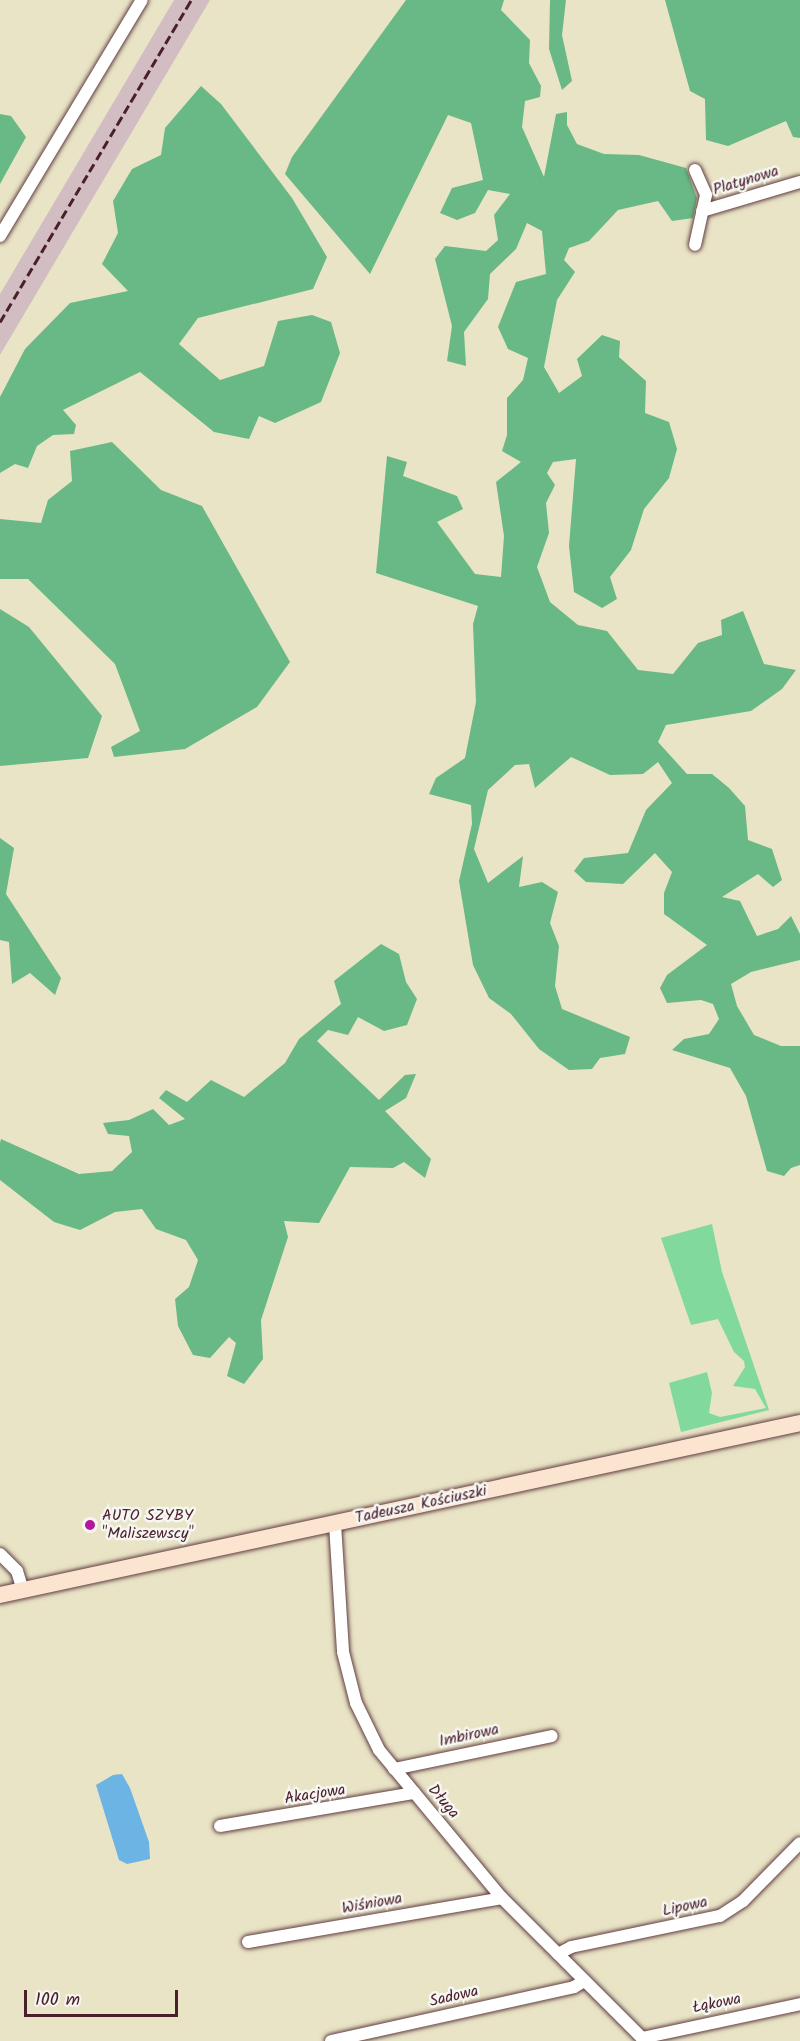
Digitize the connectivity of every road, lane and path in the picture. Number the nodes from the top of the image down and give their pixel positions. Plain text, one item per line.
1 (142, 0) edge
2 (695, 170) dead end
3 (800, 182) edge
4 (702, 211) junction
5 (0, 236) edge
6 (696, 245) dead end
7 (800, 1423) edge
8 (335, 1524) junction
9 (0, 1554) edge
10 (23, 1592) junction
11 (0, 1595) edge
12 (552, 1736) dead end
13 (394, 1769) junction
14 (414, 1794) junction
15 (220, 1826) dead end
16 (797, 1845) edge
17 (502, 1898) junction
18 (248, 1942) dead end
19 (558, 1954) junction
20 (584, 1981) junction
21 (800, 2004) edge
22 (644, 2040) edge
23 (330, 2041) edge

1 - 5 street
2 - 4 street
3 - 4 street, Platynowa
4 - 6 street
7 - 8 main road, Tadeusza Kościuszki
8 - 10 main road, Tadeusza Kościuszki
8 - 13 street, Długa
9 - 10 street
10 - 11 main road, Tadeusza Kościuszki
12 - 13 street, Imbirowa
13 - 14 street, Długa
14 - 15 street, Akacjowa
14 - 17 street, Długa
16 - 19 street, Lipowa
17 - 18 street, Wiśniowa
17 - 19 street, Długa
19 - 20 street, Długa
20 - 22 street, Długa
20 - 23 street, Sadowa
21 - 22 street, Łąkowa

